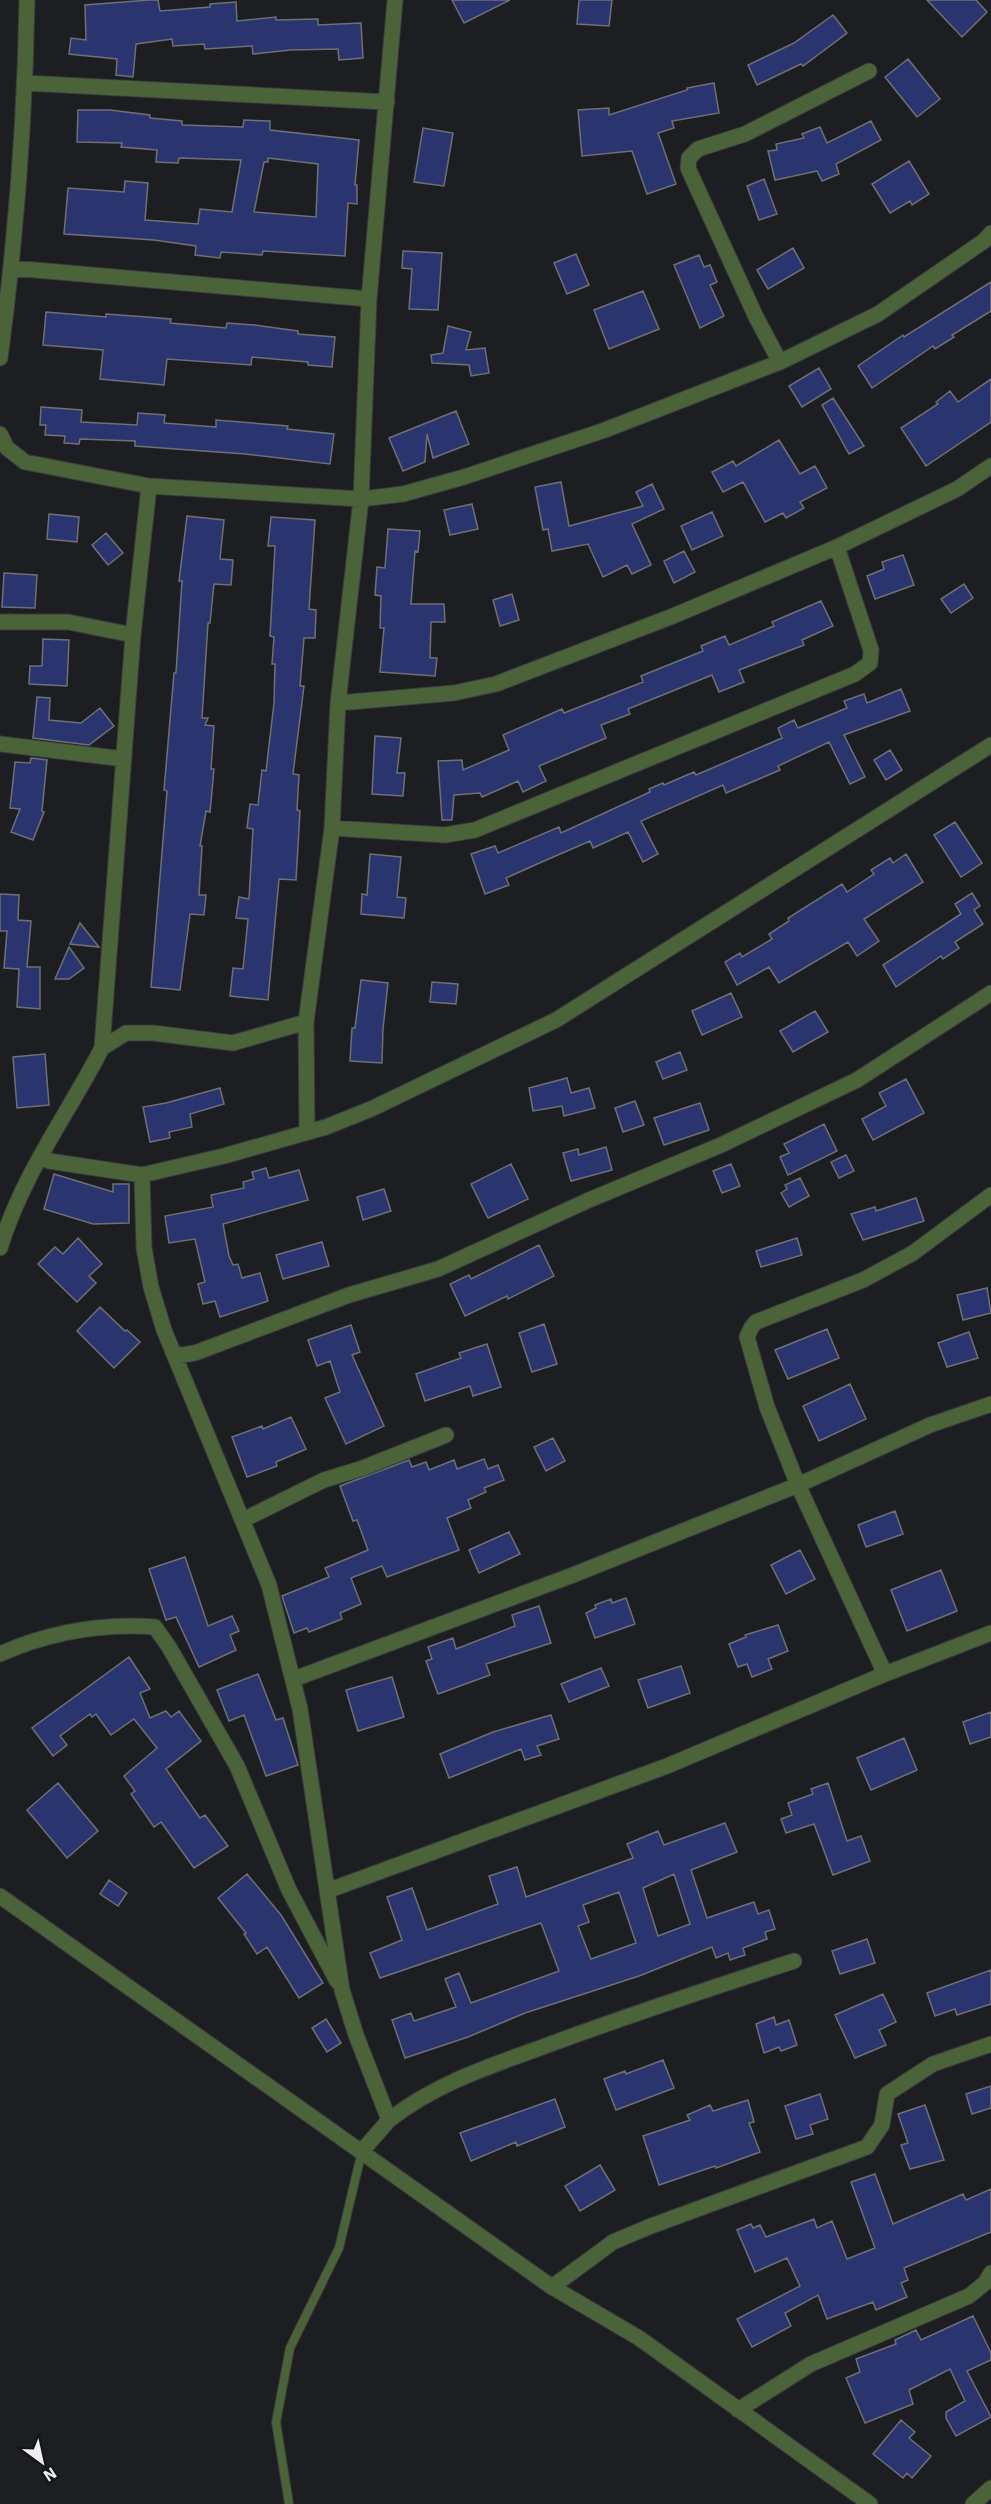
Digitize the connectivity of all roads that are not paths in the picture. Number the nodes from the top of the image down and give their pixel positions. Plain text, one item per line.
1 (27, 0) edge
2 (395, 0) edge
3 (869, 71) dead end
4 (26, 83) junction
5 (387, 102) junction
6 (991, 233) edge
7 (12, 268) junction
8 (369, 300) junction
9 (0, 358) edge
10 (780, 362) junction
11 (0, 434) edge
12 (991, 466) edge
13 (149, 486) junction
14 (361, 499) junction
15 (837, 547) junction
16 (0, 622) edge
17 (133, 635) junction
18 (338, 703) junction
19 (0, 744) edge
20 (991, 745) edge
21 (124, 759) junction
22 (332, 828) junction
23 (991, 993) edge
24 (306, 1022) junction
25 (102, 1048) junction
26 (307, 1132) junction
27 (40, 1157) junction
28 (142, 1175) junction
29 (991, 1196) edge
30 (0, 1248) edge
31 (175, 1356) junction
32 (991, 1404) edge
33 (446, 1435) dead end
34 (798, 1485) junction
35 (243, 1520) junction
36 (991, 1633) edge
37 (0, 1654) edge
38 (885, 1674) junction
39 (294, 1678) junction
40 (327, 1891) junction
41 (0, 1896) edge
42 (794, 1961) dead end
43 (342, 1990) junction
44 (991, 2044) edge
45 (389, 2120) junction
46 (362, 2151) junction
47 (991, 2273) edge
48 (552, 2287) junction
49 (738, 2410) junction
50 (991, 2488) edge
51 (289, 2504) edge
52 (870, 2504) edge
53 (973, 2504) edge

1 - 4 street
2 - 5 street
3 - 10 street
4 - 5 street
4 - 7 street
5 - 8 street
6 - 10 street
7 - 8 street
7 - 9 street
8 - 14 street
10 - 14 street
11 - 13 street
12 - 15 street
13 - 14 street
13 - 17 street
14 - 18 street
15 - 18 street
15 - 22 street
16 - 17 street
17 - 21 street
18 - 22 street
19 - 21 street
20 - 26 street
21 - 25 street
22 - 24 street
23 - 31 street
24 - 25 street
24 - 26 street
25 - 27 street
26 - 28 street
27 - 28 street
27 - 30 street
28 - 31 street
29 - 34 street
31 - 35 street
32 - 34 street
33 - 35 street
34 - 38 street
34 - 39 street
35 - 39 street
36 - 38 street
37 - 43 street
38 - 40 street
39 - 40 street
40 - 43 street
41 - 46 street
42 - 45 street
43 - 45 street
44 - 48 street
45 - 46 street
46 - 48 street
46 - 51 lane
47 - 49 street
48 - 49 street
49 - 52 street
50 - 53 street

